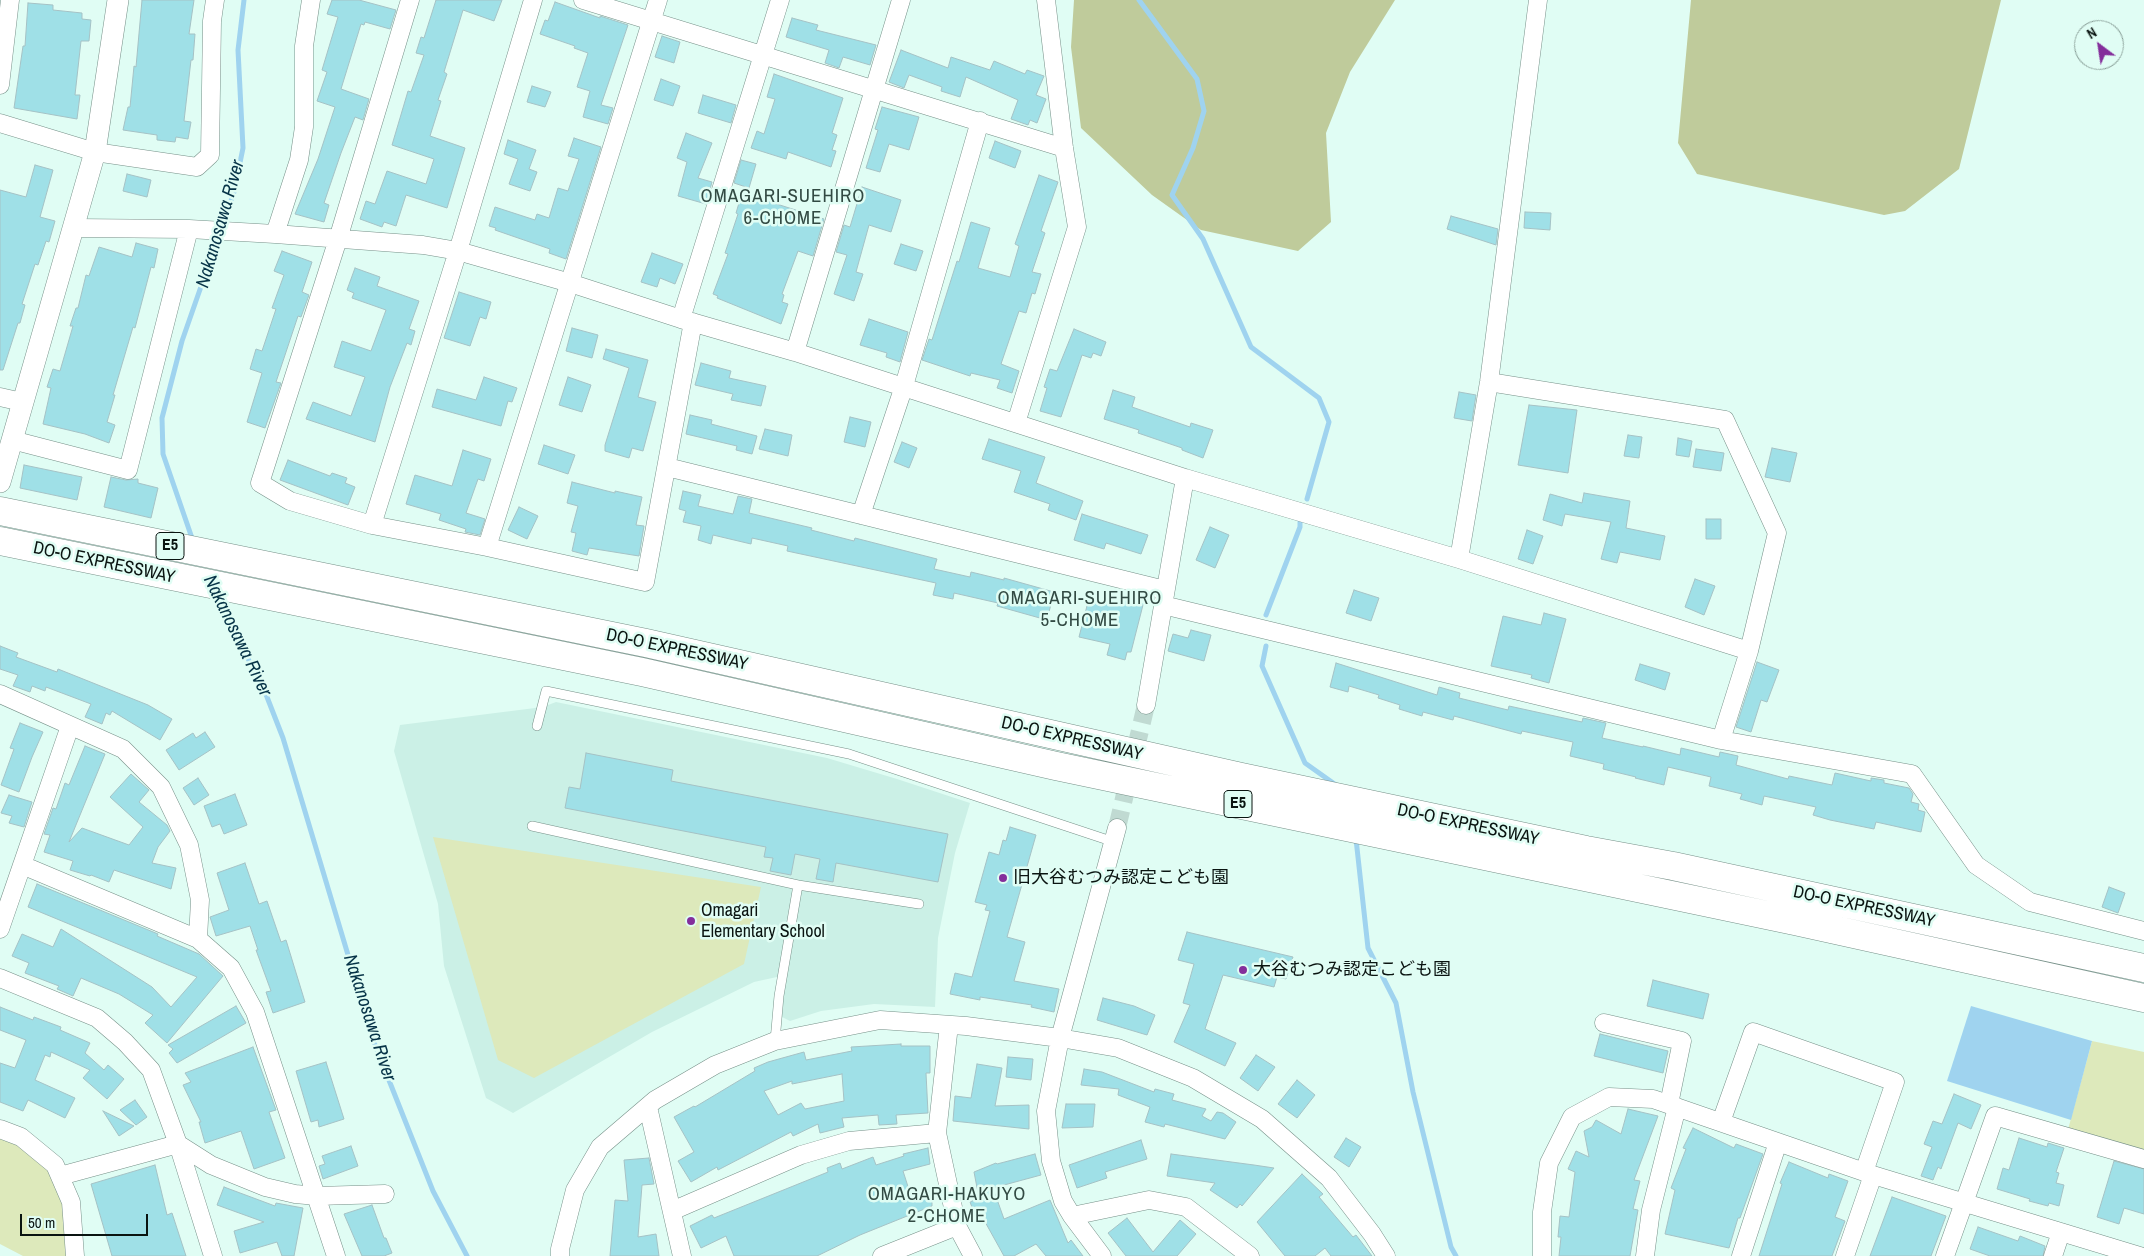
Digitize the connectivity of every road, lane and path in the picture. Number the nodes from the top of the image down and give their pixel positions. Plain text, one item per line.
1 (118, 0) edge
2 (215, 0) edge
3 (311, 0) edge
4 (410, 0) edge
5 (533, 0) edge
6 (584, 0) edge
7 (658, 0) edge
8 (780, 0) edge
9 (901, 0) edge
10 (1046, 0) edge
11 (1538, 0) edge
12 (6, 8) edge
13 (652, 22) junction
14 (764, 54) junction
15 (0, 85) edge
16 (874, 90) junction
17 (980, 121) junction
18 (0, 123) edge
19 (1064, 148) junction
20 (95, 152) junction
21 (74, 228) junction
22 (189, 229) junction
23 (275, 234) junction
24 (338, 239) junction
25 (458, 251) junction
26 (570, 283) junction
27 (687, 321) junction
28 (795, 352) junction
29 (1489, 382) junction
30 (904, 386) junction
31 (0, 397) edge
32 (22, 402) junction
33 (1016, 423) junction
34 (12, 440) junction
35 (667, 467) junction
36 (1185, 478) junction
37 (0, 482) edge
38 (0, 511) edge
39 (861, 515) junction
40 (372, 525) junction
41 (0, 541) edge
42 (487, 547) junction
43 (1459, 558) junction
44 (1164, 598) junction
45 (1749, 651) junction
46 (0, 694) edge
47 (1146, 705) tunnel mouth
48 (70, 726) junction
49 (537, 726) dead end
50 (1721, 740) junction
51 (532, 826) dead end
52 (1115, 835) joint
53 (22, 865) junction
54 (798, 885) junction
55 (919, 904) dead end
56 (0, 929) edge
57 (2144, 931) edge
58 (198, 939) junction
59 (2144, 968) edge
60 (0, 978) edge
61 (2144, 998) edge
62 (1604, 1023) dead end
63 (949, 1025) junction
64 (1060, 1038) junction
65 (775, 1041) junction
66 (1673, 1106) junction
67 (648, 1107) junction
68 (1721, 1122) junction
69 (0, 1129) edge
70 (937, 1133) junction
71 (1778, 1142) junction
72 (178, 1144) junction
73 (2144, 1159) edge
74 (1869, 1174) junction
75 (60, 1176) junction
76 (385, 1194) dead end
77 (317, 1196) junction
78 (1964, 1203) junction
79 (672, 1211) junction
80 (1072, 1216) junction
81 (957, 1226) junction
82 (2062, 1232) junction
83 (75, 1256) edge
84 (212, 1256) edge
85 (336, 1256) edge
86 (560, 1256) edge
87 (682, 1256) edge
88 (882, 1256) edge
89 (973, 1256) edge
90 (1102, 1256) edge
91 (1250, 1256) edge
92 (1386, 1256) edge
93 (1542, 1256) edge
94 (1645, 1256) edge
95 (1741, 1256) edge
96 (1845, 1256) edge
97 (1945, 1256) edge
98 (2053, 1256) edge
99 (2140, 1256) edge

1 - 20 street
2 - 20 street
3 - 23 street
4 - 24 street
5 - 25 street
6 - 13 street
7 - 13 street
8 - 14 street
9 - 16 street
10 - 19 street
11 - 29 street
12 - 15 street
13 - 14 street
13 - 26 street
14 - 16 street
14 - 27 street
16 - 17 street
16 - 28 street
17 - 19 street
17 - 30 street
18 - 20 street
19 - 33 street
20 - 21 street
21 - 22 street
21 - 32 street
22 - 23 street
22 - 34 street
23 - 24 street
24 - 25 street
24 - 40 street
25 - 26 street
25 - 40 street
26 - 27 street
26 - 42 street
27 - 28 street
27 - 35 street
28 - 30 street
29 - 43 street
29 - 45 street
30 - 33 street
30 - 39 street
31 - 32 street
32 - 34 street
33 - 36 street
34 - 37 street
35 - 39 street
35 - 42 street
36 - 43 street
36 - 44 street
38 - 59 highway, DO-O EXPRESSWAY / E5
39 - 44 street
40 - 42 street
41 - 61 highway, DO-O EXPRESSWAY / E5
43 - 45 street
44 - 47 street
44 - 50 street
45 - 50 street
46 - 48 street
48 - 53 street
48 - 58 street
49 - 52 lane
50 - 57 street
51 - 54 lane
52 - 64 street
53 - 56 street
53 - 58 street
54 - 55 lane
54 - 65 lane
58 - 77 street
60 - 72 street
62 - 66 street
63 - 64 street
63 - 65 street
63 - 70 street
64 - 80 street
64 - 92 street
65 - 67 street
66 - 68 street
66 - 93 street
66 - 94 street
67 - 79 street
67 - 86 street
68 - 71 street
68 - 74 street
69 - 75 street
70 - 79 street
70 - 81 street
71 - 74 street
71 - 95 street
72 - 75 street
72 - 77 street
72 - 84 street
73 - 78 street
74 - 78 street
74 - 96 street
75 - 83 street
76 - 77 street
77 - 85 street
78 - 82 street
78 - 97 street
79 - 87 street
80 - 90 street
80 - 91 street
81 - 88 street
81 - 89 street
82 - 98 street
82 - 99 street

